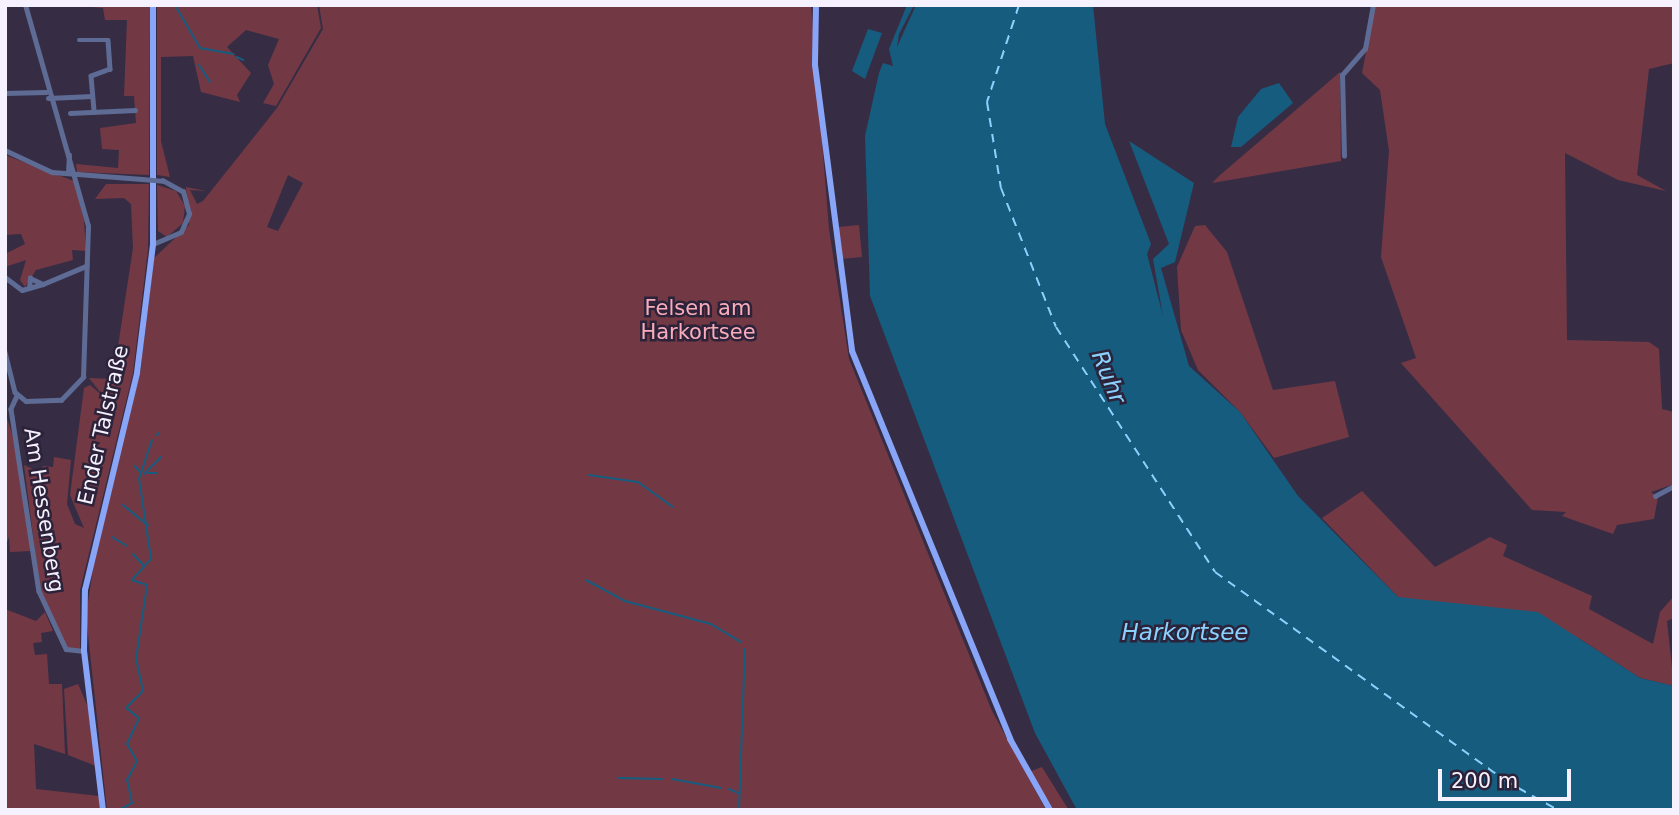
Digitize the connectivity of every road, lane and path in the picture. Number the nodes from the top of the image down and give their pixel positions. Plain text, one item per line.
1 (24, 5) edge
2 (153, 5) edge
3 (816, 5) edge
4 (1373, 5) edge
5 (79, 40) dead end
6 (5, 93) edge
7 (47, 95) junction
8 (92, 96) junction
9 (135, 110) dead end
10 (94, 111) junction
11 (70, 113) dead end
12 (5, 150) edge
13 (69, 155) junction
14 (1344, 156) dead end
15 (68, 174) junction
16 (76, 175) junction
17 (153, 235) junction
18 (169, 239) junction
19 (153, 244) junction
20 (86, 266) junction
21 (5, 277) edge
22 (19, 283) dead end
23 (41, 283) junction
24 (29, 288) junction
25 (22, 290) junction
26 (5, 352) edge
27 (17, 396) junction
28 (1674, 486) edge
29 (1655, 496) dead end
30 (84, 651) junction
31 (103, 810) edge
32 (1050, 810) edge

1 - 7 street
2 - 17 main road, Ender Talstraße
3 - 32 main road
4 - 14 street
5 - 8 street
6 - 7 street
7 - 8 street
7 - 13 street
8 - 10 street
9 - 10 street
10 - 11 street
12 - 15 street
13 - 15 street
13 - 16 street
15 - 16 street
16 - 18 street, bridge
16 - 20 street
17 - 18 street
17 - 19 main road, Ender Talstraße
18 - 19 street
19 - 30 main road, Ender Talstraße
20 - 23 street
20 - 27 street, Am Hessenberg
21 - 25 street
22 - 25 street
23 - 24 street
23 - 24 street
24 - 25 street
26 - 27 street, Am Hessenberg
27 - 30 street, Am Hessenberg
28 - 29 street
30 - 31 main road, Ender Talstraße

